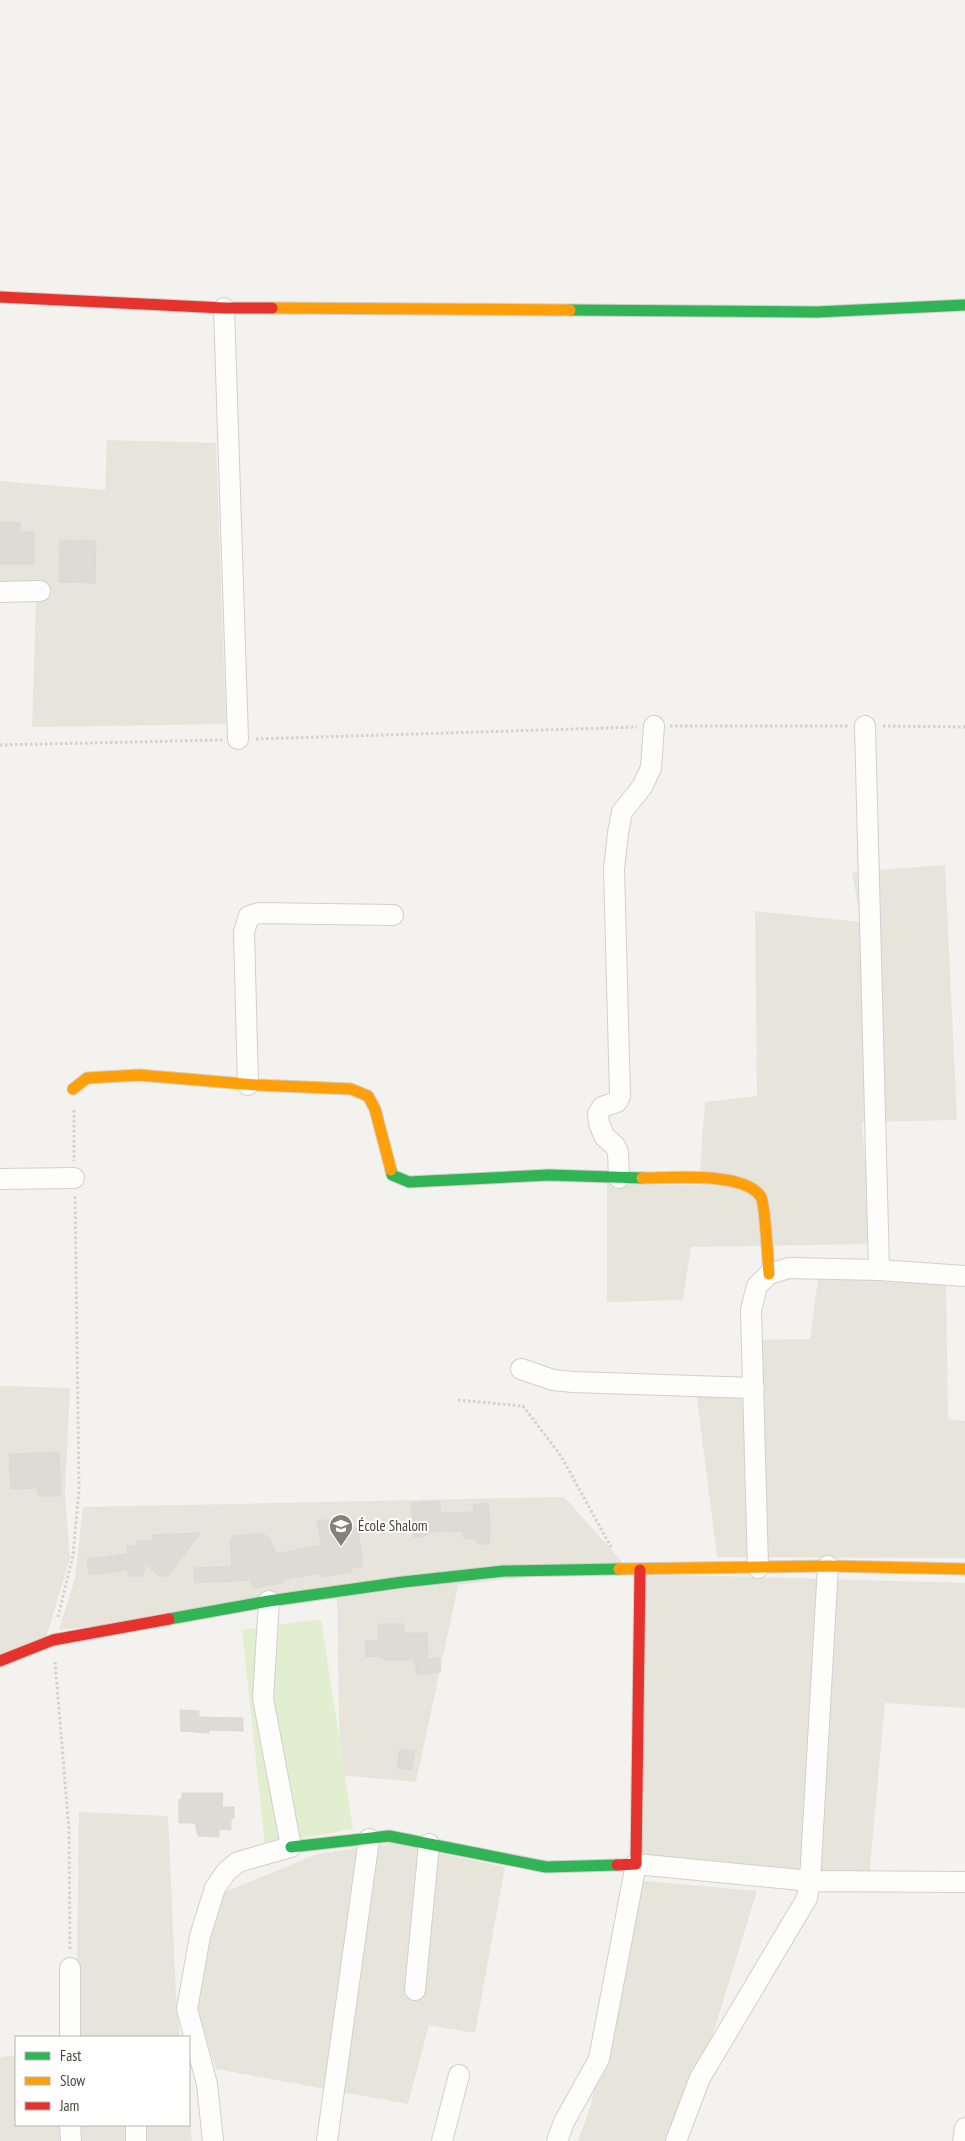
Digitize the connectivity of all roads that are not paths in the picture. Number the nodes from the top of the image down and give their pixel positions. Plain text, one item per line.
1 (0, 297) edge
2 (965, 305) edge
3 (224, 308) junction
4 (40, 591) dead end
5 (0, 592) edge
6 (654, 726) road end
7 (865, 726) road end
8 (238, 739) road end
9 (393, 915) dead end
10 (248, 1085) junction
11 (73, 1089) road end
12 (74, 1178) road end
13 (619, 1178) junction
14 (0, 1179) edge
15 (880, 1270) junction
16 (769, 1274) junction
17 (965, 1276) edge
18 (521, 1369) dead end
19 (754, 1388) junction
20 (828, 1566) junction
21 (758, 1568) junction
22 (965, 1569) edge
23 (640, 1570) junction
24 (268, 1601) junction
25 (0, 1661) edge
26 (369, 1839) junction
27 (429, 1844) junction
28 (291, 1847) junction
29 (636, 1864) junction
30 (810, 1881) junction
31 (965, 1882) edge
32 (70, 1968) road end
33 (415, 1990) dead end
34 (70, 2036) edge
35 (459, 2075) dead end
36 (70, 2126) edge
37 (136, 2126) edge
38 (965, 2128) edge
39 (70, 2141) edge
40 (136, 2141) edge
41 (213, 2141) edge
42 (326, 2141) edge
43 (442, 2141) edge
44 (557, 2141) edge
45 (676, 2141) edge
46 (963, 2141) edge

1 - 3 street
2 - 3 street
3 - 8 street
4 - 5 street
6 - 13 street
7 - 15 street
9 - 10 street
10 - 11 street
10 - 13 street
12 - 14 street
13 - 16 street
15 - 16 street
15 - 17 street
16 - 19 street
18 - 19 street
19 - 21 street
20 - 21 street
20 - 22 street
20 - 30 street
21 - 23 street
23 - 24 street
23 - 29 street
24 - 25 street
24 - 28 street
26 - 27 street
26 - 28 street
26 - 42 street
27 - 29 street
27 - 33 street
28 - 41 street
29 - 30 street
29 - 44 street
30 - 31 street
30 - 45 street
32 - 34 street
35 - 43 street
36 - 39 street
37 - 40 street
38 - 46 street

